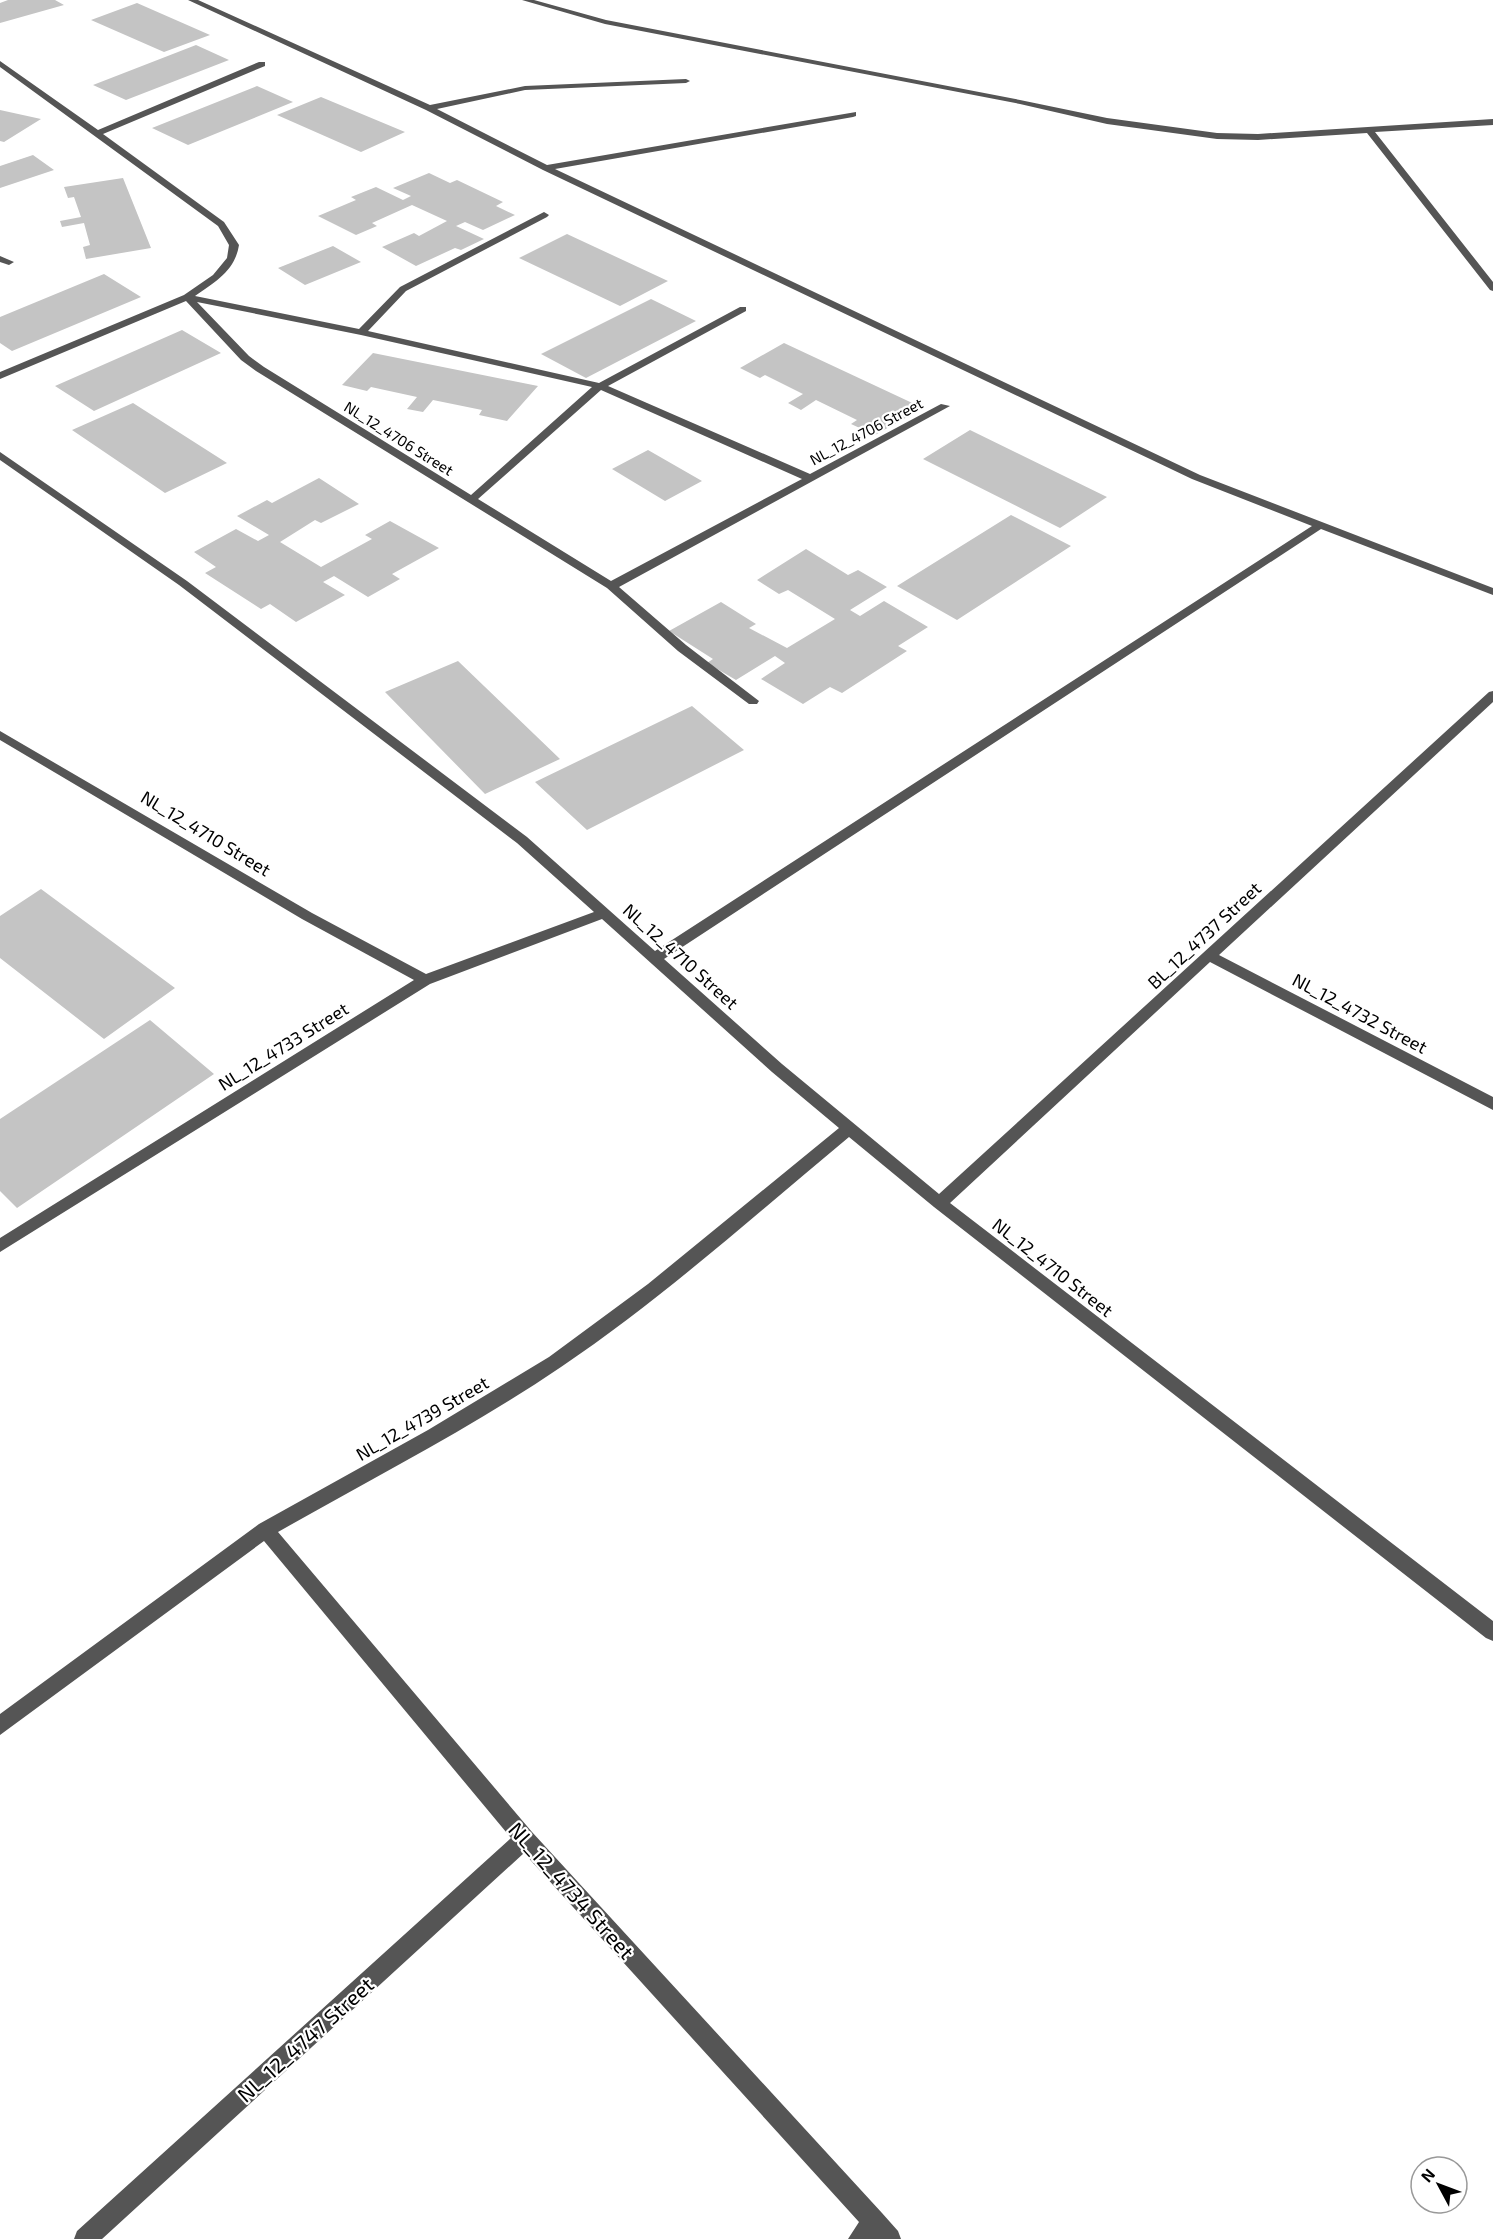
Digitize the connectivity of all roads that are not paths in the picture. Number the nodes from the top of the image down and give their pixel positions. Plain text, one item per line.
1 (192, 0) edge
2 (526, 0) edge
3 (0, 63) edge
4 (262, 64) dead end
5 (686, 81) dead end
6 (429, 108) junction
7 (853, 114) dead end
8 (1493, 122) edge
9 (1368, 130) junction
10 (96, 134) junction
11 (546, 168) junction
12 (544, 215) dead end
13 (1493, 288) edge
14 (187, 297) junction
15 (743, 309) dead end
16 (361, 332) junction
17 (0, 376) edge
18 (600, 386) junction
19 (945, 405) dead end
20 (0, 455) edge
21 (810, 478) junction
22 (471, 500) junction
23 (1320, 525) junction
24 (611, 586) junction
25 (1493, 592) edge
26 (1493, 695) edge
27 (753, 701) dead end
28 (0, 735) edge
29 (604, 913) junction
30 (1208, 956) junction
31 (654, 958) junction
32 (425, 980) junction
33 (1493, 1104) edge
34 (850, 1127) junction
35 (939, 1203) junction
36 (0, 1246) edge
37 (266, 1530) junction
38 (1493, 1632) edge
39 (0, 1726) edge
40 (525, 1839) junction
41 (874, 2221) junction
42 (85, 2239) edge
43 (859, 2239) edge
44 (890, 2239) edge

1 - 6 street
2 - 9 street
3 - 10 street
4 - 10 street
5 - 6 street
6 - 11 street
7 - 11 street
8 - 9 street
9 - 13 street
10 - 14 street
11 - 23 street
12 - 16 street
14 - 16 street
14 - 17 street
14 - 22 street, NL_12_4706 Street
15 - 18 street
16 - 18 street
18 - 21 street
18 - 22 street
19 - 21 street, NL_12_4706 Street
20 - 29 street, NL_12_4710 Street
21 - 24 street, NL_12_4706 Street
22 - 24 street, NL_12_4706 Street
23 - 25 street
23 - 31 street
24 - 27 street, NL_12_4706 Street
26 - 30 street, BL_12_4737 Street
28 - 32 street, NL_12_4710 Street
29 - 31 street, NL_12_4710 Street
29 - 32 street, NL_12_4733 Street
30 - 33 street, NL_12_4732 Street
30 - 35 street, BL_12_4737 Street
31 - 34 street, NL_12_4710 Street
32 - 36 street, NL_12_4733 Street
34 - 35 street, NL_12_4710 Street
34 - 37 street, NL_12_4739 Street
35 - 38 street, NL_12_4710 Street
37 - 39 street, NL_12_4739 Street
37 - 40 street, NL_12_4734 Street
40 - 41 street, NL_12_4734 Street
40 - 42 street, NL_12_4747 Street
41 - 43 street
41 - 44 street, NL_12_4734 Street

